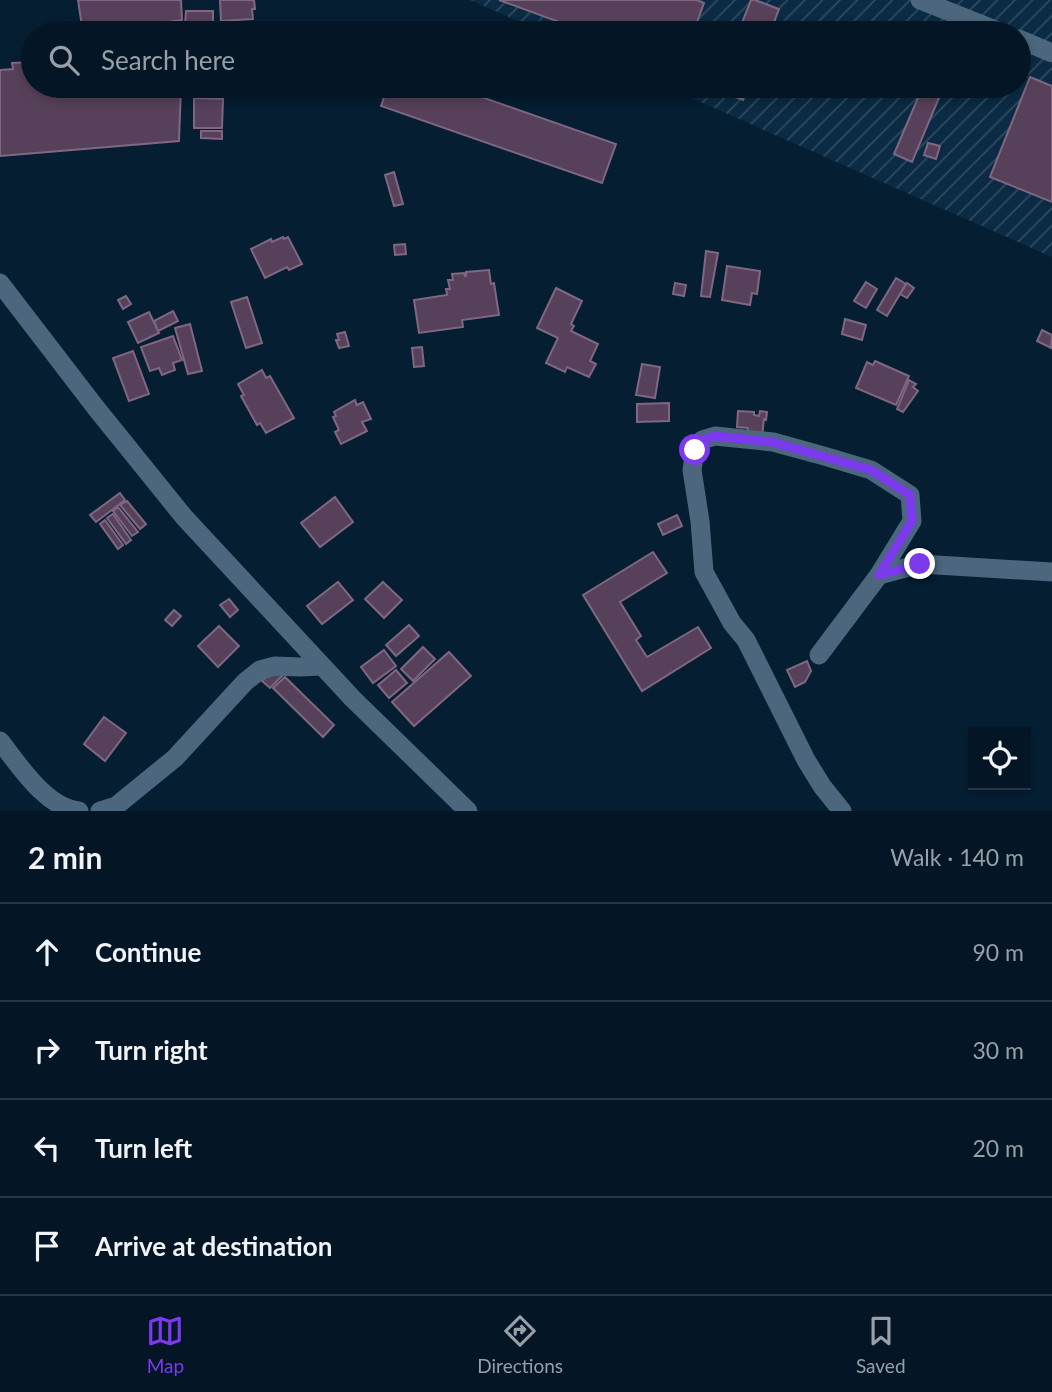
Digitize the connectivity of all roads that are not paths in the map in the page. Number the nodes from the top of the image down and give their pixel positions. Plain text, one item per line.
1 (920, 0) edge
2 (973, 21) edge
3 (1031, 44) edge
4 (1052, 53) edge
5 (0, 284) edge
6 (1052, 572) edge
7 (879, 575) junction
8 (820, 655) dead end
9 (321, 666) junction
10 (0, 741) edge
11 (79, 811) edge
12 (100, 811) edge
13 (468, 811) edge
14 (842, 811) edge

1 - 2 street
3 - 4 street
5 - 9 street
6 - 7 street
7 - 8 street
7 - 14 street
9 - 12 street
9 - 13 street
10 - 11 street

